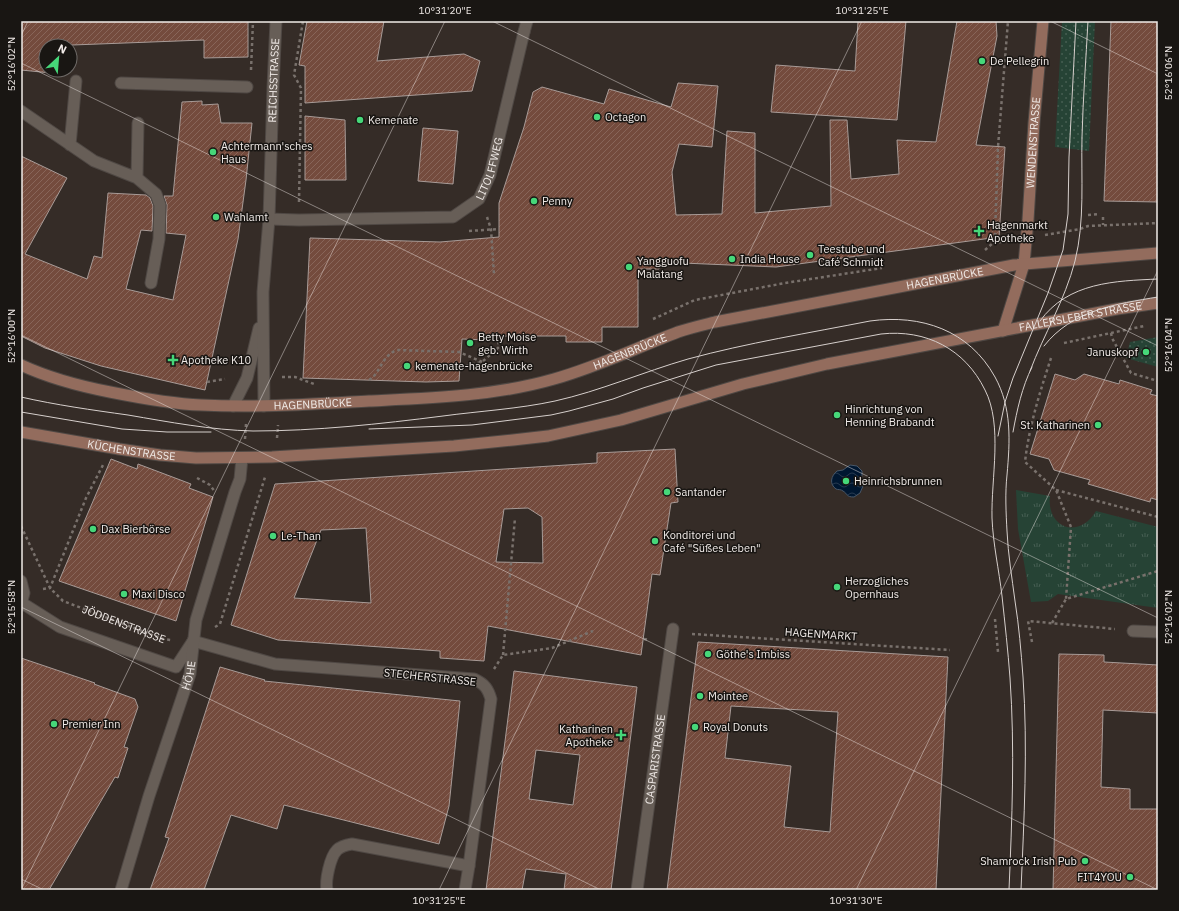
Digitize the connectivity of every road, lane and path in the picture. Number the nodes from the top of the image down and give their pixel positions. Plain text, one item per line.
1 (253, 21) edge
2 (276, 21) edge
3 (304, 21) edge
4 (527, 21) edge
5 (1008, 21) edge
6 (1043, 21) edge
7 (251, 72) dead end
8 (76, 81) dead end
9 (121, 83) dead end
10 (247, 86) dead end
11 (21, 111) edge
12 (138, 123) dead end
13 (70, 145) junction
14 (137, 178) junction
15 (306, 202) dead end
16 (1100, 214) dead end
17 (1088, 215) dead end
18 (1102, 217) dead end
19 (269, 219) junction
20 (996, 223) junction
21 (1000, 223) dead end
22 (1158, 223) edge
23 (990, 224) dead end
24 (1103, 225) junction
25 (1088, 226) dead end
26 (499, 229) dead end
27 (993, 243) dead end
28 (1158, 252) edge
29 (1024, 264) junction
30 (883, 268) dead end
31 (494, 275) dead end
32 (151, 283) dead end
33 (1158, 303) edge
34 (263, 308) junction
35 (650, 321) dead end
36 (1126, 330) dead end
37 (1003, 331) junction
38 (497, 332) dead end
39 (1112, 333) junction
40 (1064, 343) dead end
41 (1051, 358) dead end
42 (482, 362) junction
43 (21, 364) edge
44 (460, 368) dead end
45 (505, 370) dead end
46 (294, 377) dead end
47 (231, 379) dead end
48 (1158, 381) edge
49 (207, 382) dead end
50 (368, 382) dead end
51 (318, 385) dead end
52 (233, 406) junction
53 (264, 406) junction
54 (21, 432) edge
55 (242, 458) junction
56 (102, 467) dead end
57 (266, 475) dead end
58 (1056, 490) junction
59 (1158, 517) edge
60 (515, 518) dead end
61 (21, 526) edge
62 (1158, 571) edge
63 (54, 578) dead end
64 (21, 581) edge
65 (1066, 599) junction
66 (21, 603) edge
67 (995, 619) dead end
68 (1052, 623) junction
69 (673, 629) dead end
70 (593, 631) dead end
71 (1133, 631) joint
72 (1158, 632) edge
73 (692, 634) dead end
74 (644, 639) dead end
75 (649, 640) dead end
76 (194, 641) junction
77 (1032, 642) dead end
78 (950, 650) dead end
79 (998, 652) dead end
80 (503, 654) junction
81 (485, 686) junction
82 (470, 866) junction
83 (121, 890) edge
84 (327, 890) edge
85 (465, 890) edge
86 (637, 890) edge

1 - 7 path
2 - 19 street, REICHSSTRASSE
3 - 15 path
4 - 19 street, LITOLFFWEG
5 - 20 path
6 - 29 main road, WENDENSTRASSE
8 - 13 street
9 - 10 street
11 - 13 street
12 - 14 street
13 - 14 street
14 - 32 street
16 - 17 path
18 - 24 path
19 - 34 street, REICHSSTRASSE
20 - 21 path
20 - 23 path
20 - 27 path
22 - 24 path
24 - 25 path
26 - 31 path
28 - 29 main road
29 - 37 main road, WENDENSTRASSE
29 - 53 main road, HAGENBRÜCKE
30 - 35 path
33 - 37 main road, FALLERSLEBER STRASSE
34 - 52 street, REICHSSTRASSE
34 - 53 street, REICHSSTRASSE
36 - 39 path
37 - 55 main road
38 - 42 path
39 - 40 path
39 - 48 path
41 - 58 path
42 - 44 path
42 - 45 path
42 - 50 path
43 - 52 main road
46 - 51 path
47 - 49 path
52 - 53 main road, HAGENBRÜCKE
54 - 55 main road, KÜCHENSTRASSE
55 - 76 street, HÖHE
56 - 63 path
57 - 76 path
58 - 59 path
58 - 65 path
60 - 80 path
61 - 76 path, JÖDDENSTRASSE
62 - 65 path
64 - 66 street
65 - 68 path
66 - 76 street
67 - 79 path
68 - 71 path
68 - 77 path
69 - 86 street, CASPARISTRASSE
70 - 80 path
71 - 72 street
73 - 78 path, HAGENMARKT
74 - 75 path
76 - 81 street, STECHERSTRASSE
76 - 83 street, HÖHE
80 - 81 path
81 - 82 street, STECHERSTRASSE
82 - 84 street
82 - 85 street, STECHERSTRASSE

